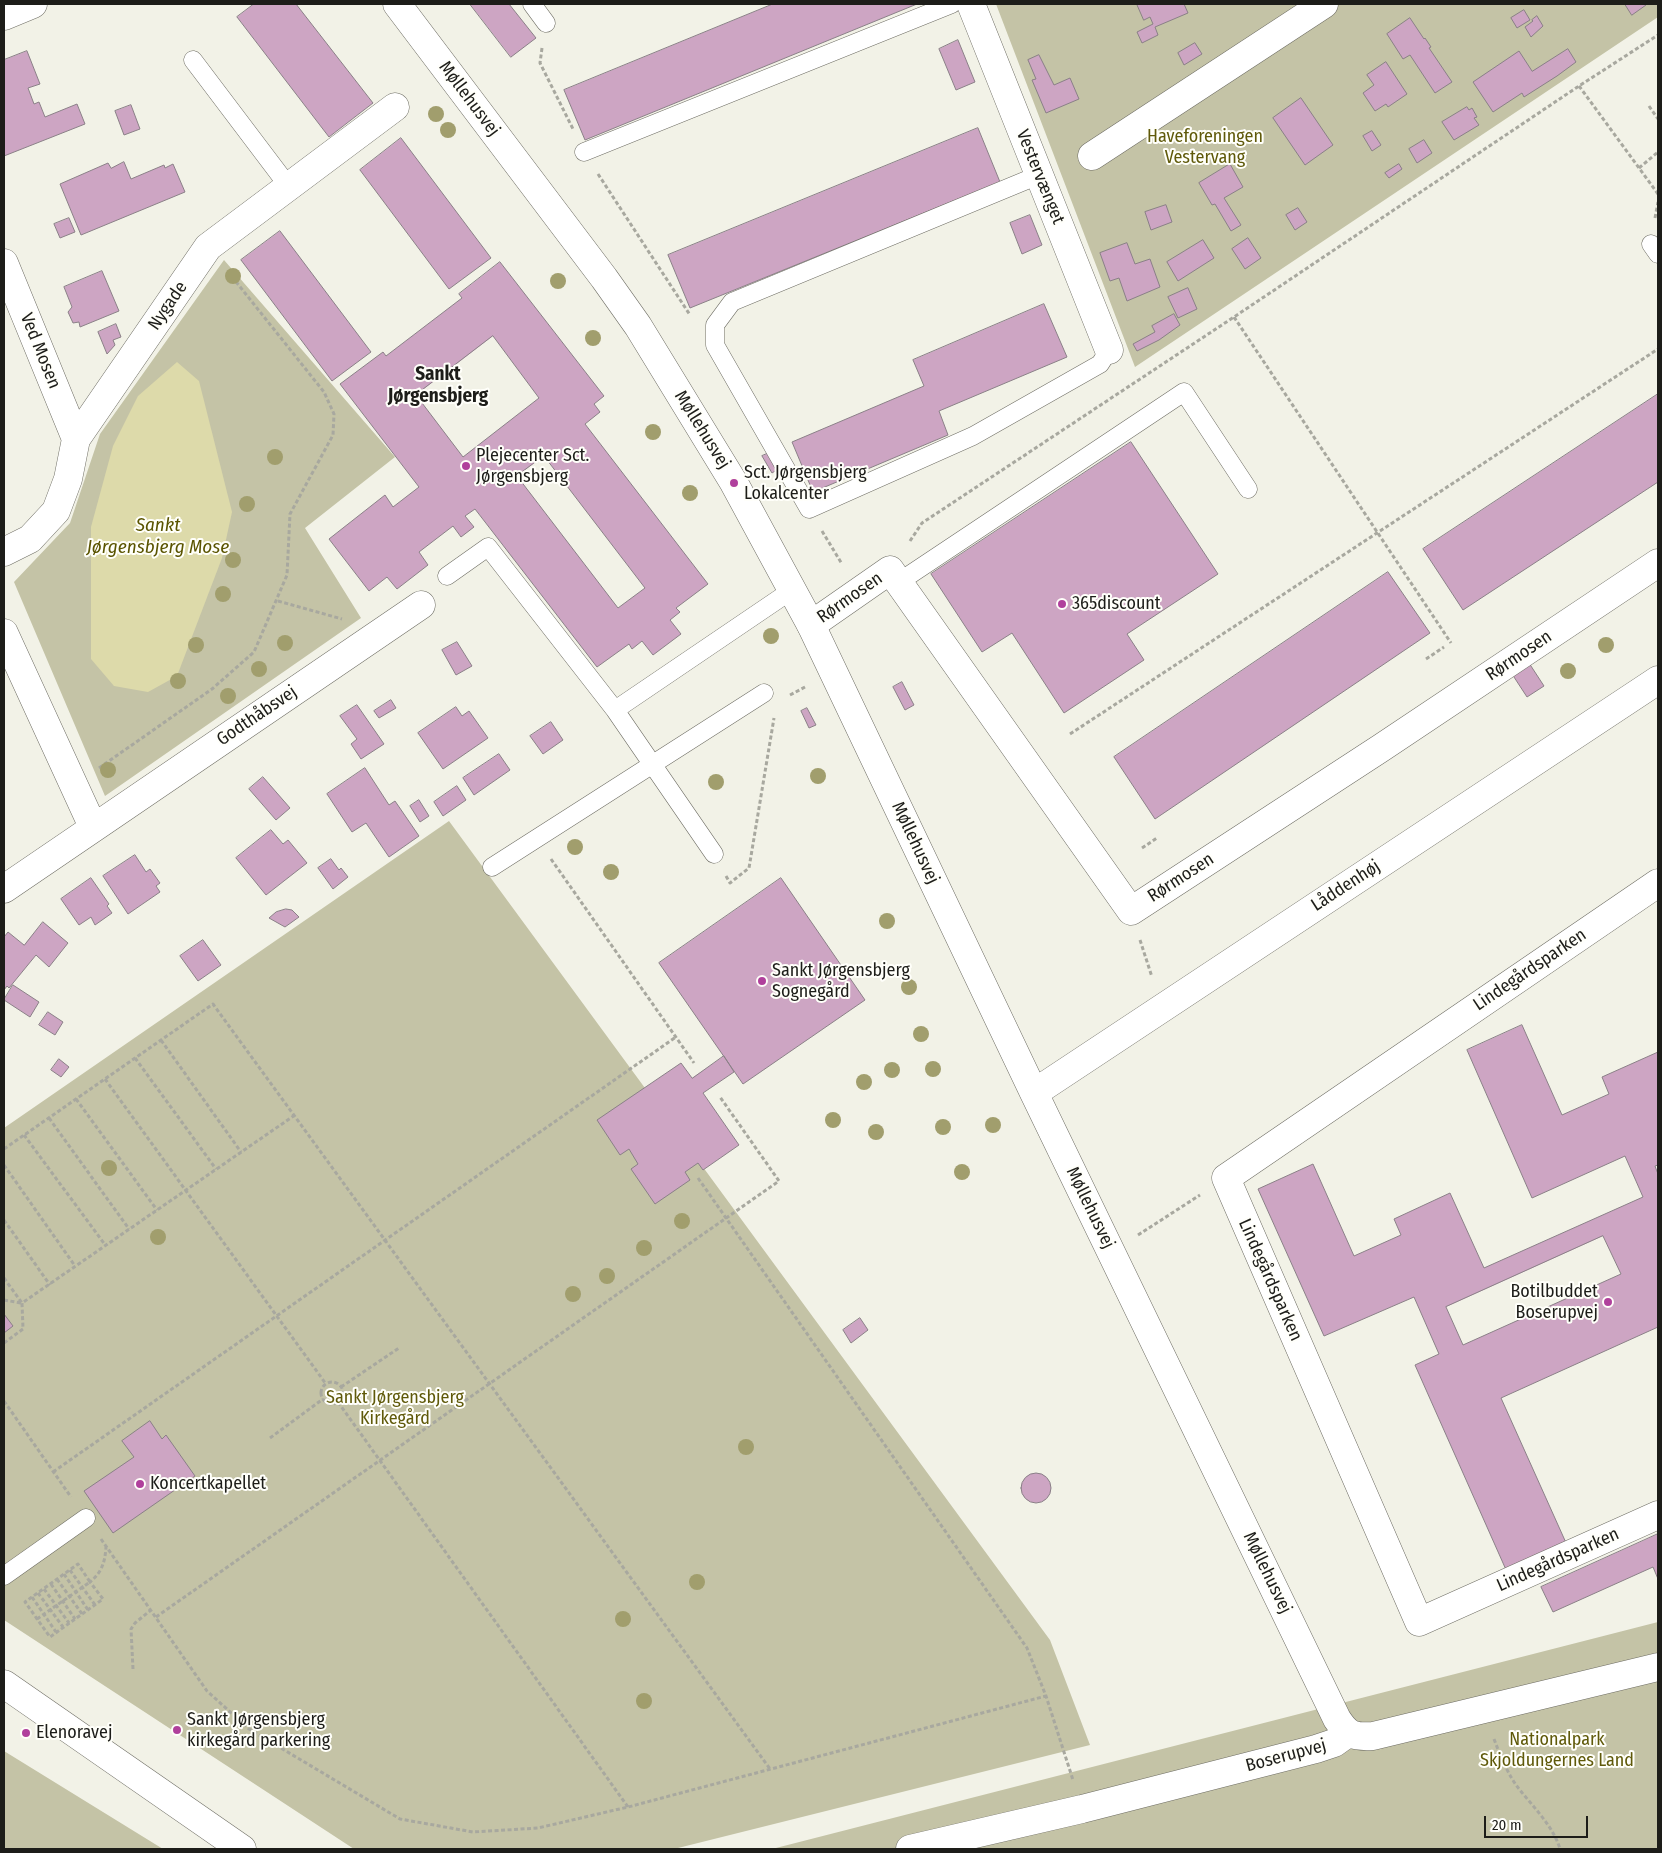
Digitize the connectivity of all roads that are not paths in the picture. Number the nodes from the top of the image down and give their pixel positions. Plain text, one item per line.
1 (33, 4) edge
2 (397, 4) edge
3 (532, 4) edge
4 (952, 4) edge
5 (971, 4) edge
6 (1324, 4) edge
7 (1296, 12) edge
8 (4, 16) edge
9 (546, 23) road end
10 (193, 60) dead end
11 (395, 108) dead end
12 (584, 152) road end
13 (1092, 156) dead end
14 (1040, 175) junction
15 (289, 186) junction
16 (4, 263) edge
17 (1109, 350) joint
18 (76, 439) junction
19 (1248, 489) dead end
20 (4, 552) edge
21 (1658, 562) edge
22 (447, 576) dead end
23 (894, 576) junction
24 (792, 590) junction
25 (421, 605) dead end
26 (811, 624) junction
27 (4, 632) edge
28 (1658, 680) edge
29 (764, 693) dead end
30 (615, 710) junction
31 (652, 764) junction
32 (93, 827) junction
33 (714, 854) road end
34 (492, 867) dead end
35 (1658, 883) edge
36 (4, 889) edge
37 (1034, 1093) junction
38 (1658, 1515) edge
39 (86, 1518) road end
40 (4, 1576) edge
41 (1658, 1667) edge
42 (4, 1684) edge
43 (1348, 1733) junction
44 (242, 1849) edge
45 (910, 1849) edge

1 - 8 street
2 - 24 street, Møllehusvej
3 - 9 lane
4 - 12 lane
5 - 14 street, Vestervænget
6 - 7 street
7 - 13 street
10 - 15 lane
11 - 15 street, Nygade
14 - 17 street, Vestervænget
14 - 17 lane
15 - 18 street, Nygade
16 - 18 street, Ved Mosen
18 - 20 street, Nygade
19 - 23 lane
21 - 23 street, Rørmosen
22 - 30 lane
23 - 26 street, Rørmosen
24 - 26 street, Møllehusvej
24 - 30 lane
25 - 32 street, Godthåbsvej
26 - 37 street, Møllehusvej
27 - 32 street
28 - 37 street, Låddenhøj
29 - 31 lane
30 - 31 lane
31 - 33 lane
31 - 34 lane
32 - 36 street, Godthåbsvej
35 - 38 street, Lindegårdsparken
37 - 43 street, Møllehusvej
39 - 40 lane
41 - 43 street, Boserupvej
42 - 44 street
43 - 45 street, Boserupvej

